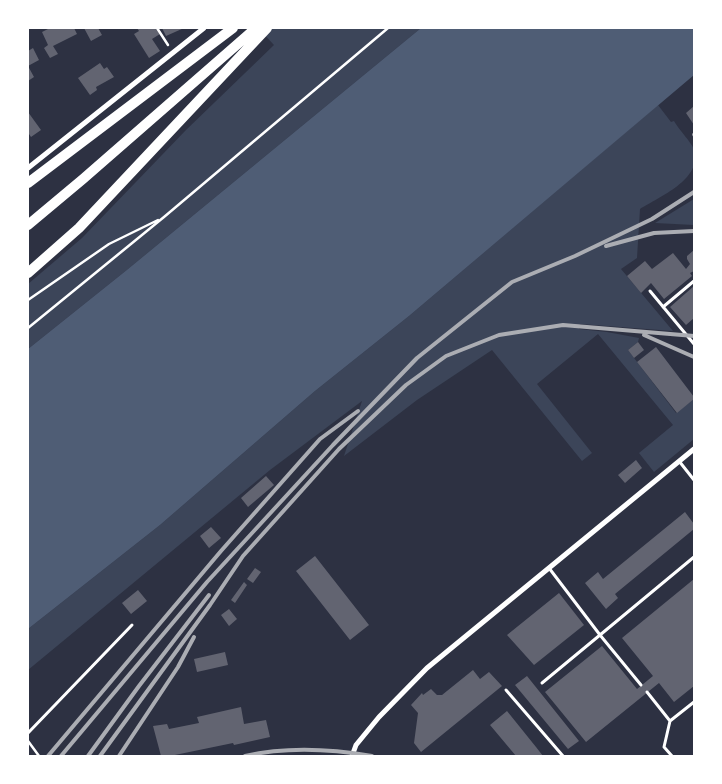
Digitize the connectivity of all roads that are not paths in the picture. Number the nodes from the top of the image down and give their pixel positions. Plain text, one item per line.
1 (204, 28) edge
2 (233, 28) edge
3 (256, 28) edge
4 (267, 28) edge
5 (28, 168) edge
6 (28, 183) edge
7 (28, 225) edge
8 (28, 273) edge
9 (694, 281) edge
10 (650, 291) dead end
11 (663, 306) junction
12 (694, 344) edge
13 (694, 449) edge
14 (679, 461) junction
15 (694, 480) edge
16 (694, 557) edge
17 (549, 568) junction
18 (132, 625) dead end
19 (600, 635) junction
20 (542, 684) dead end
21 (641, 685) dead end
22 (506, 690) dead end
23 (647, 692) dead end
24 (694, 702) edge
25 (670, 721) junction
26 (28, 733) edge
27 (352, 756) edge
28 (563, 756) edge
29 (672, 756) edge

1 - 5 street
2 - 6 main road
3 - 7 main road
4 - 8 main road
9 - 11 lane
10 - 11 lane
11 - 12 lane
13 - 14 street
14 - 15 lane
14 - 17 street
16 - 19 lane
17 - 19 lane
17 - 27 street
18 - 26 lane
19 - 20 lane
19 - 21 lane
22 - 28 lane
23 - 25 lane
24 - 25 lane
25 - 29 lane

